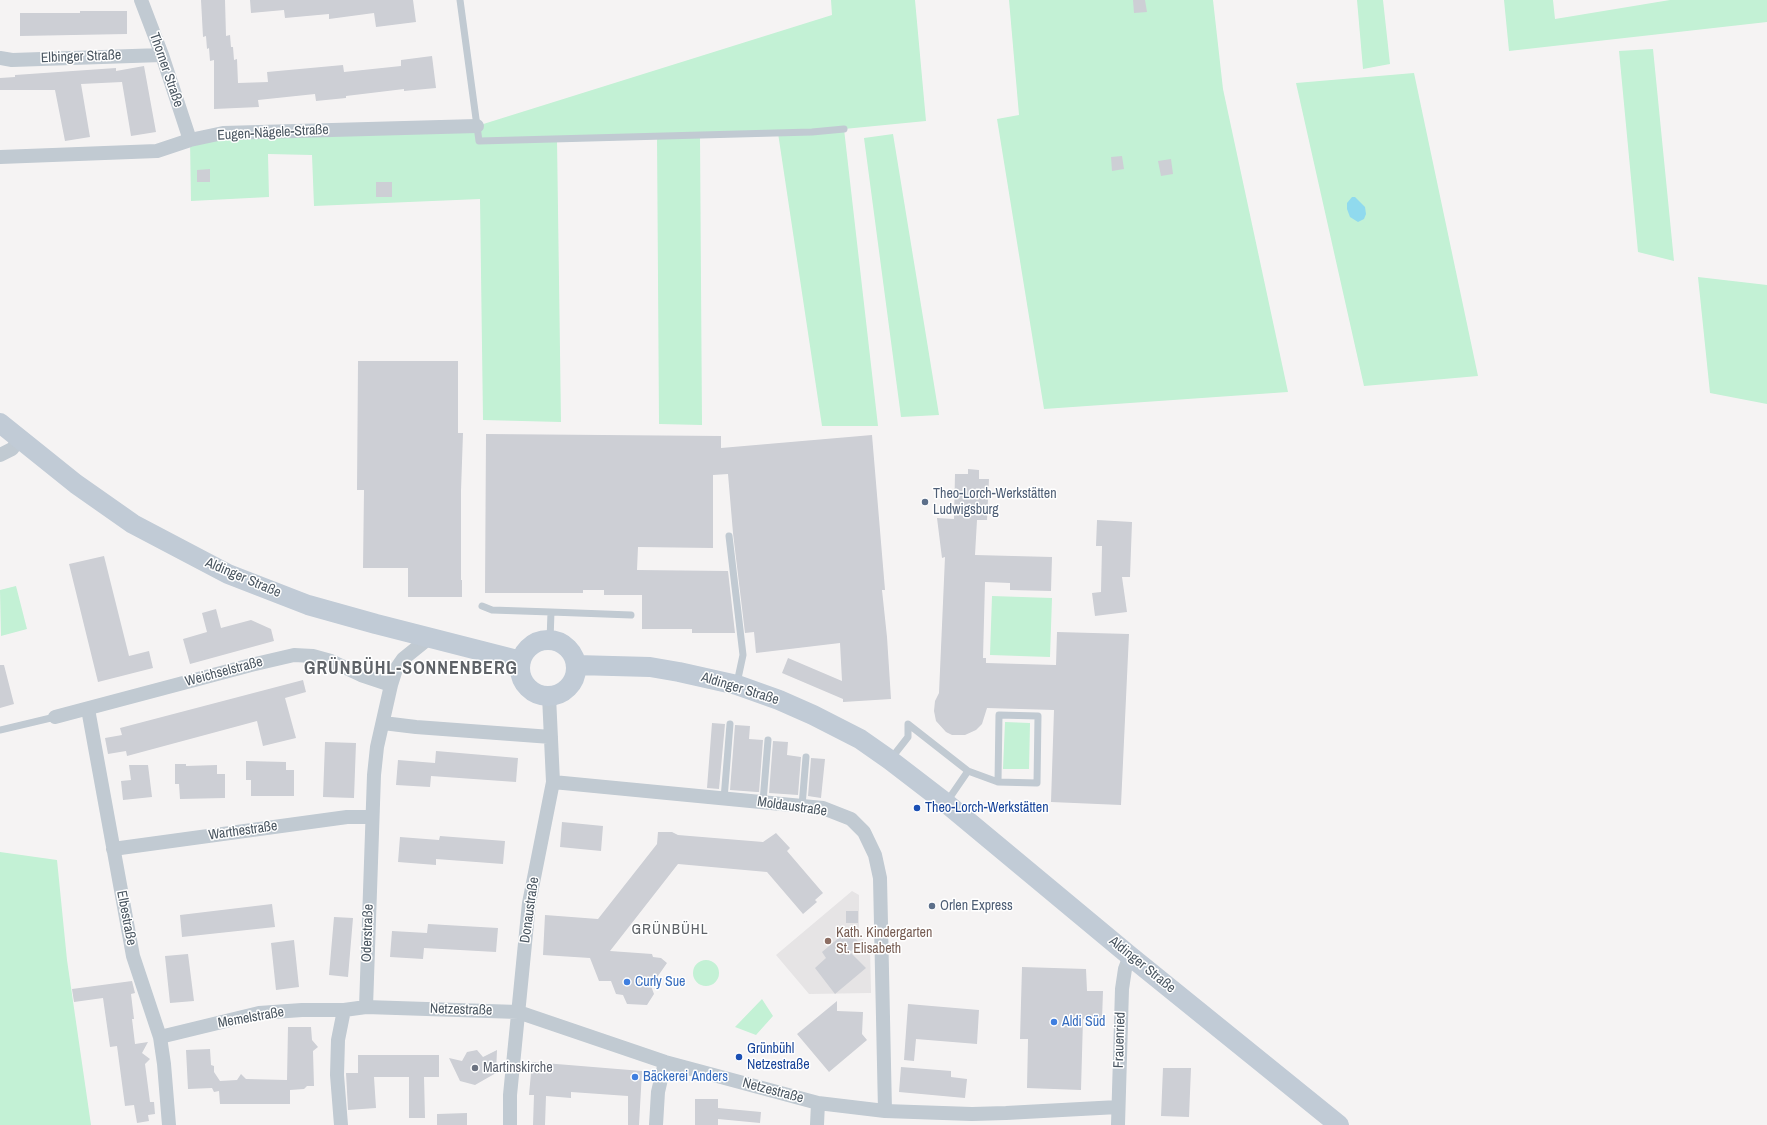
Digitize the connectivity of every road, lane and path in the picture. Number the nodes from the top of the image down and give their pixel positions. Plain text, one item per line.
1 (141, 0) edge
2 (460, 0) edge
3 (162, 55) junction
4 (0, 58) edge
5 (477, 126) junction
6 (844, 129) dead end
7 (190, 140) junction
8 (0, 157) edge
9 (0, 423) edge
10 (20, 439) junction
11 (0, 455) edge
12 (729, 536) dead end
13 (482, 606) dead end
14 (551, 612) junction
15 (631, 615) dead end
16 (429, 638) junction
17 (550, 640) junction
18 (521, 661) junction
19 (576, 665) junction
20 (391, 685) junction
21 (737, 685) junction
22 (549, 696) junction
23 (88, 709) junction
24 (55, 717) joint
25 (383, 723) junction
26 (730, 724) dead end
27 (0, 730) edge
28 (551, 737) junction
29 (768, 740) dead end
30 (806, 757) dead end
31 (890, 760) junction
32 (968, 771) junction
33 (553, 782) junction
34 (998, 782) junction
35 (724, 799) junction
36 (763, 802) junction
37 (946, 803) junction
38 (802, 806) junction
39 (372, 817) junction
40 (114, 849) junction
41 (1130, 956) junction
42 (366, 1007) junction
43 (344, 1010) junction
44 (518, 1012) junction
45 (160, 1037) junction
46 (665, 1062) junction
47 (818, 1103) junction
48 (1118, 1106) junction
49 (885, 1111) junction
50 (972, 1119) edge
51 (169, 1125) edge
52 (340, 1125) edge
53 (510, 1125) edge
54 (656, 1125) edge
55 (818, 1125) edge
56 (1120, 1125) edge
57 (1339, 1125) edge

1 - 3 street, Thorner Straße
2 - 5 lane
3 - 4 street, Elbinger Straße
3 - 7 street, Thorner Straße
5 - 6 lane
5 - 7 street, Eugen-Nägele-Straße
7 - 8 street, Eugen-Nägele-Straße
9 - 10 main road, Aldinger Straße
10 - 11 street
10 - 16 main road, Aldinger Straße
12 - 21 lane
13 - 14 lane
14 - 15 lane
14 - 17 lane
16 - 18 main road, Aldinger Straße
16 - 20 street, Oderstraße
17 - 18 main road
17 - 19 main road
18 - 22 main road
19 - 21 main road, Aldinger Straße
19 - 22 main road
20 - 23 street, Weichselstraße
20 - 25 street, Oderstraße
21 - 31 main road, Aldinger Straße
22 - 28 street, Donaustraße
23 - 24 street, Weichselstraße
23 - 40 street, Elbestraße
24 - 27 lane
25 - 28 street
25 - 39 street, Oderstraße
26 - 35 lane
28 - 33 street, Donaustraße
29 - 36 lane
30 - 38 lane
31 - 32 lane
31 - 37 main road, Aldinger Straße
32 - 34 lane
32 - 37 lane
33 - 35 street, Moldaustraße
33 - 44 street, Donaustraße
34 - 34 lane
35 - 36 street, Moldaustraße
36 - 38 street, Moldaustraße
37 - 41 main road, Aldinger Straße
38 - 49 street, Moldaustraße
39 - 40 street, Warthestraße
39 - 42 street, Oderstraße
40 - 45 street, Elbestraße
41 - 48 street, Frauenried
41 - 57 main road, Aldinger Straße
42 - 43 street
42 - 44 street, Netzestraße
43 - 45 street, Memelstraße
43 - 52 street
44 - 46 street, Netzestraße
44 - 53 street, Donaustraße
45 - 51 street, Elbestraße
46 - 47 street, Netzestraße
46 - 54 street
47 - 49 street, Netzestraße
47 - 55 street
48 - 50 street, Netzestraße
48 - 56 street, Frauenried
49 - 50 street, Netzestraße

